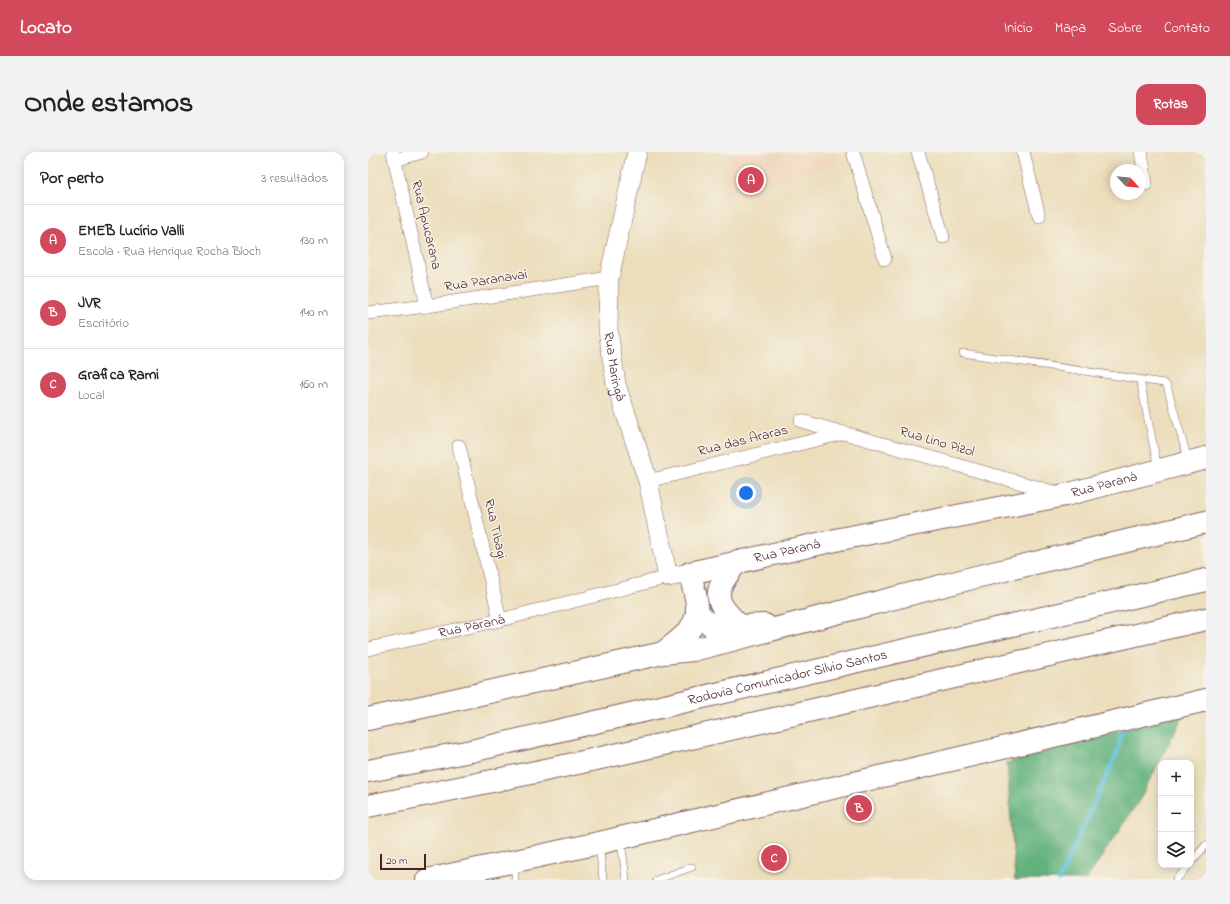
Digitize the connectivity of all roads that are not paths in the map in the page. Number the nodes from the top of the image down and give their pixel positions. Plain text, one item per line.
1 (422, 152) edge
2 (637, 152) edge
3 (853, 152) edge
4 (918, 152) edge
5 (1023, 152) edge
6 (1141, 152) edge
7 (394, 156) edge
8 (1143, 164) edge
9 (1039, 216) dead end
10 (942, 237) dead end
11 (885, 260) dead end
12 (609, 278) junction
13 (427, 306) junction
14 (368, 313) edge
15 (963, 353) dead end
16 (1140, 380) junction
17 (801, 421) dead end
18 (845, 433) junction
19 (460, 446) dead end
20 (1197, 460) edge
21 (1158, 471) junction
22 (648, 480) junction
23 (1065, 495) junction
24 (1206, 522) edge
25 (738, 561) junction
26 (690, 573) junction
27 (1206, 574) edge
28 (668, 577) junction
29 (1206, 580) edge
30 (1166, 589) junction
31 (697, 610) junction
32 (1206, 619) edge
33 (500, 620) junction
34 (808, 621) junction
35 (740, 626) junction
36 (368, 649) edge
37 (663, 653) junction
38 (1206, 700) edge
39 (368, 719) edge
40 (368, 771) edge
41 (368, 806) edge
42 (621, 838) junction
43 (599, 843) junction
44 (1206, 845) edge
45 (1194, 859) edge
46 (692, 867) dead end
47 (1186, 868) edge
48 (515, 871) edge
49 (433, 879) edge
50 (603, 880) edge
51 (626, 880) edge
52 (656, 880) edge
53 (1176, 880) edge

1 - 7 street
2 - 12 main road, Rua Maringá
3 - 11 street
4 - 10 street
5 - 9 street
6 - 8 street
7 - 13 street, Rua Apucarana
12 - 13 street, Rua Paranavaí
12 - 22 main road, Rua Maringá
13 - 14 street, Rua Paranavaí
15 - 16 lane
16 - 20 lane
16 - 21 lane
17 - 18 street, Rua Lino Pizol
18 - 22 street, Rua das Araras
18 - 23 street, Rua Lino Pizol
19 - 33 street, Rua Tibagi
20 - 21 highway, Rua Paraná
21 - 23 highway, Rua Paraná
22 - 28 main road, Rua Maringá
23 - 25 highway, Rua Paraná
24 - 34 highway
25 - 26 highway, Rua Paraná
25 - 35 highway
26 - 28 main road, Rua Paraná
26 - 31 highway
27 - 30 lane
28 - 33 street, Rua Paraná
29 - 30 highway, Rodovia Comunicador Silvio Santos
30 - 40 highway, Rodovia Comunicador Silvio Santos
31 - 35 highway
31 - 37 highway
32 - 41 highway
33 - 36 street, Rua Paraná
34 - 35 highway
34 - 37 highway
37 - 39 highway
38 - 42 highway
42 - 43 highway
42 - 51 lane
43 - 48 highway
43 - 50 lane
44 - 45 lane
46 - 52 lane
47 - 53 lane
48 - 49 highway

